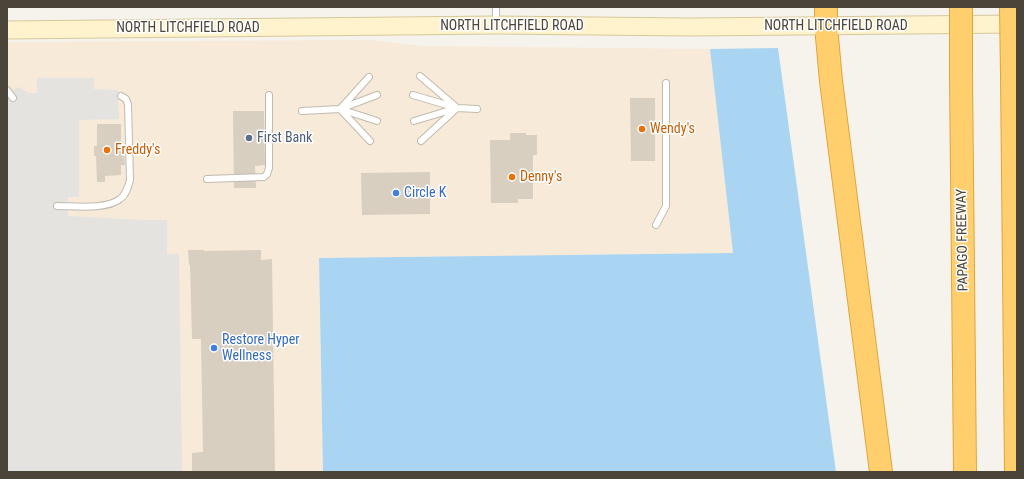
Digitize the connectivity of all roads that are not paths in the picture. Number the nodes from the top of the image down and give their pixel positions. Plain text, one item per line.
1 (496, 7) edge
2 (961, 7) edge
3 (1011, 7) edge
4 (826, 16) edge
5 (1017, 24) edge
6 (496, 25) junction
7 (7, 30) edge
8 (420, 76) dead end
9 (369, 77) dead end
10 (666, 83) dead end
11 (7, 90) edge
12 (268, 95) dead end
13 (377, 95) dead end
14 (413, 95) dead end
15 (121, 96) dead end
16 (13, 98) dead end
17 (457, 108) junction
18 (340, 109) junction
19 (477, 109) dead end
20 (302, 111) dead end
21 (377, 121) dead end
22 (414, 121) dead end
23 (370, 141) dead end
24 (421, 141) dead end
25 (206, 179) dead end
26 (57, 206) dead end
27 (656, 225) dead end
28 (881, 472) edge
29 (965, 472) edge
30 (1016, 472) edge

1 - 6 lane
2 - 29 highway, PAPAGO FREEWAY, bridge
3 - 30 highway, bridge
4 - 5 main road, NORTH LITCHFIELD ROAD
4 - 6 main road, NORTH LITCHFIELD ROAD
4 - 28 highway
6 - 7 main road, NORTH LITCHFIELD ROAD
8 - 17 lane
9 - 18 lane
10 - 27 lane
11 - 16 lane
12 - 25 lane
13 - 18 lane
14 - 17 lane
15 - 26 lane
17 - 19 lane
17 - 22 lane
17 - 24 lane
18 - 20 lane
18 - 21 lane
18 - 23 lane

